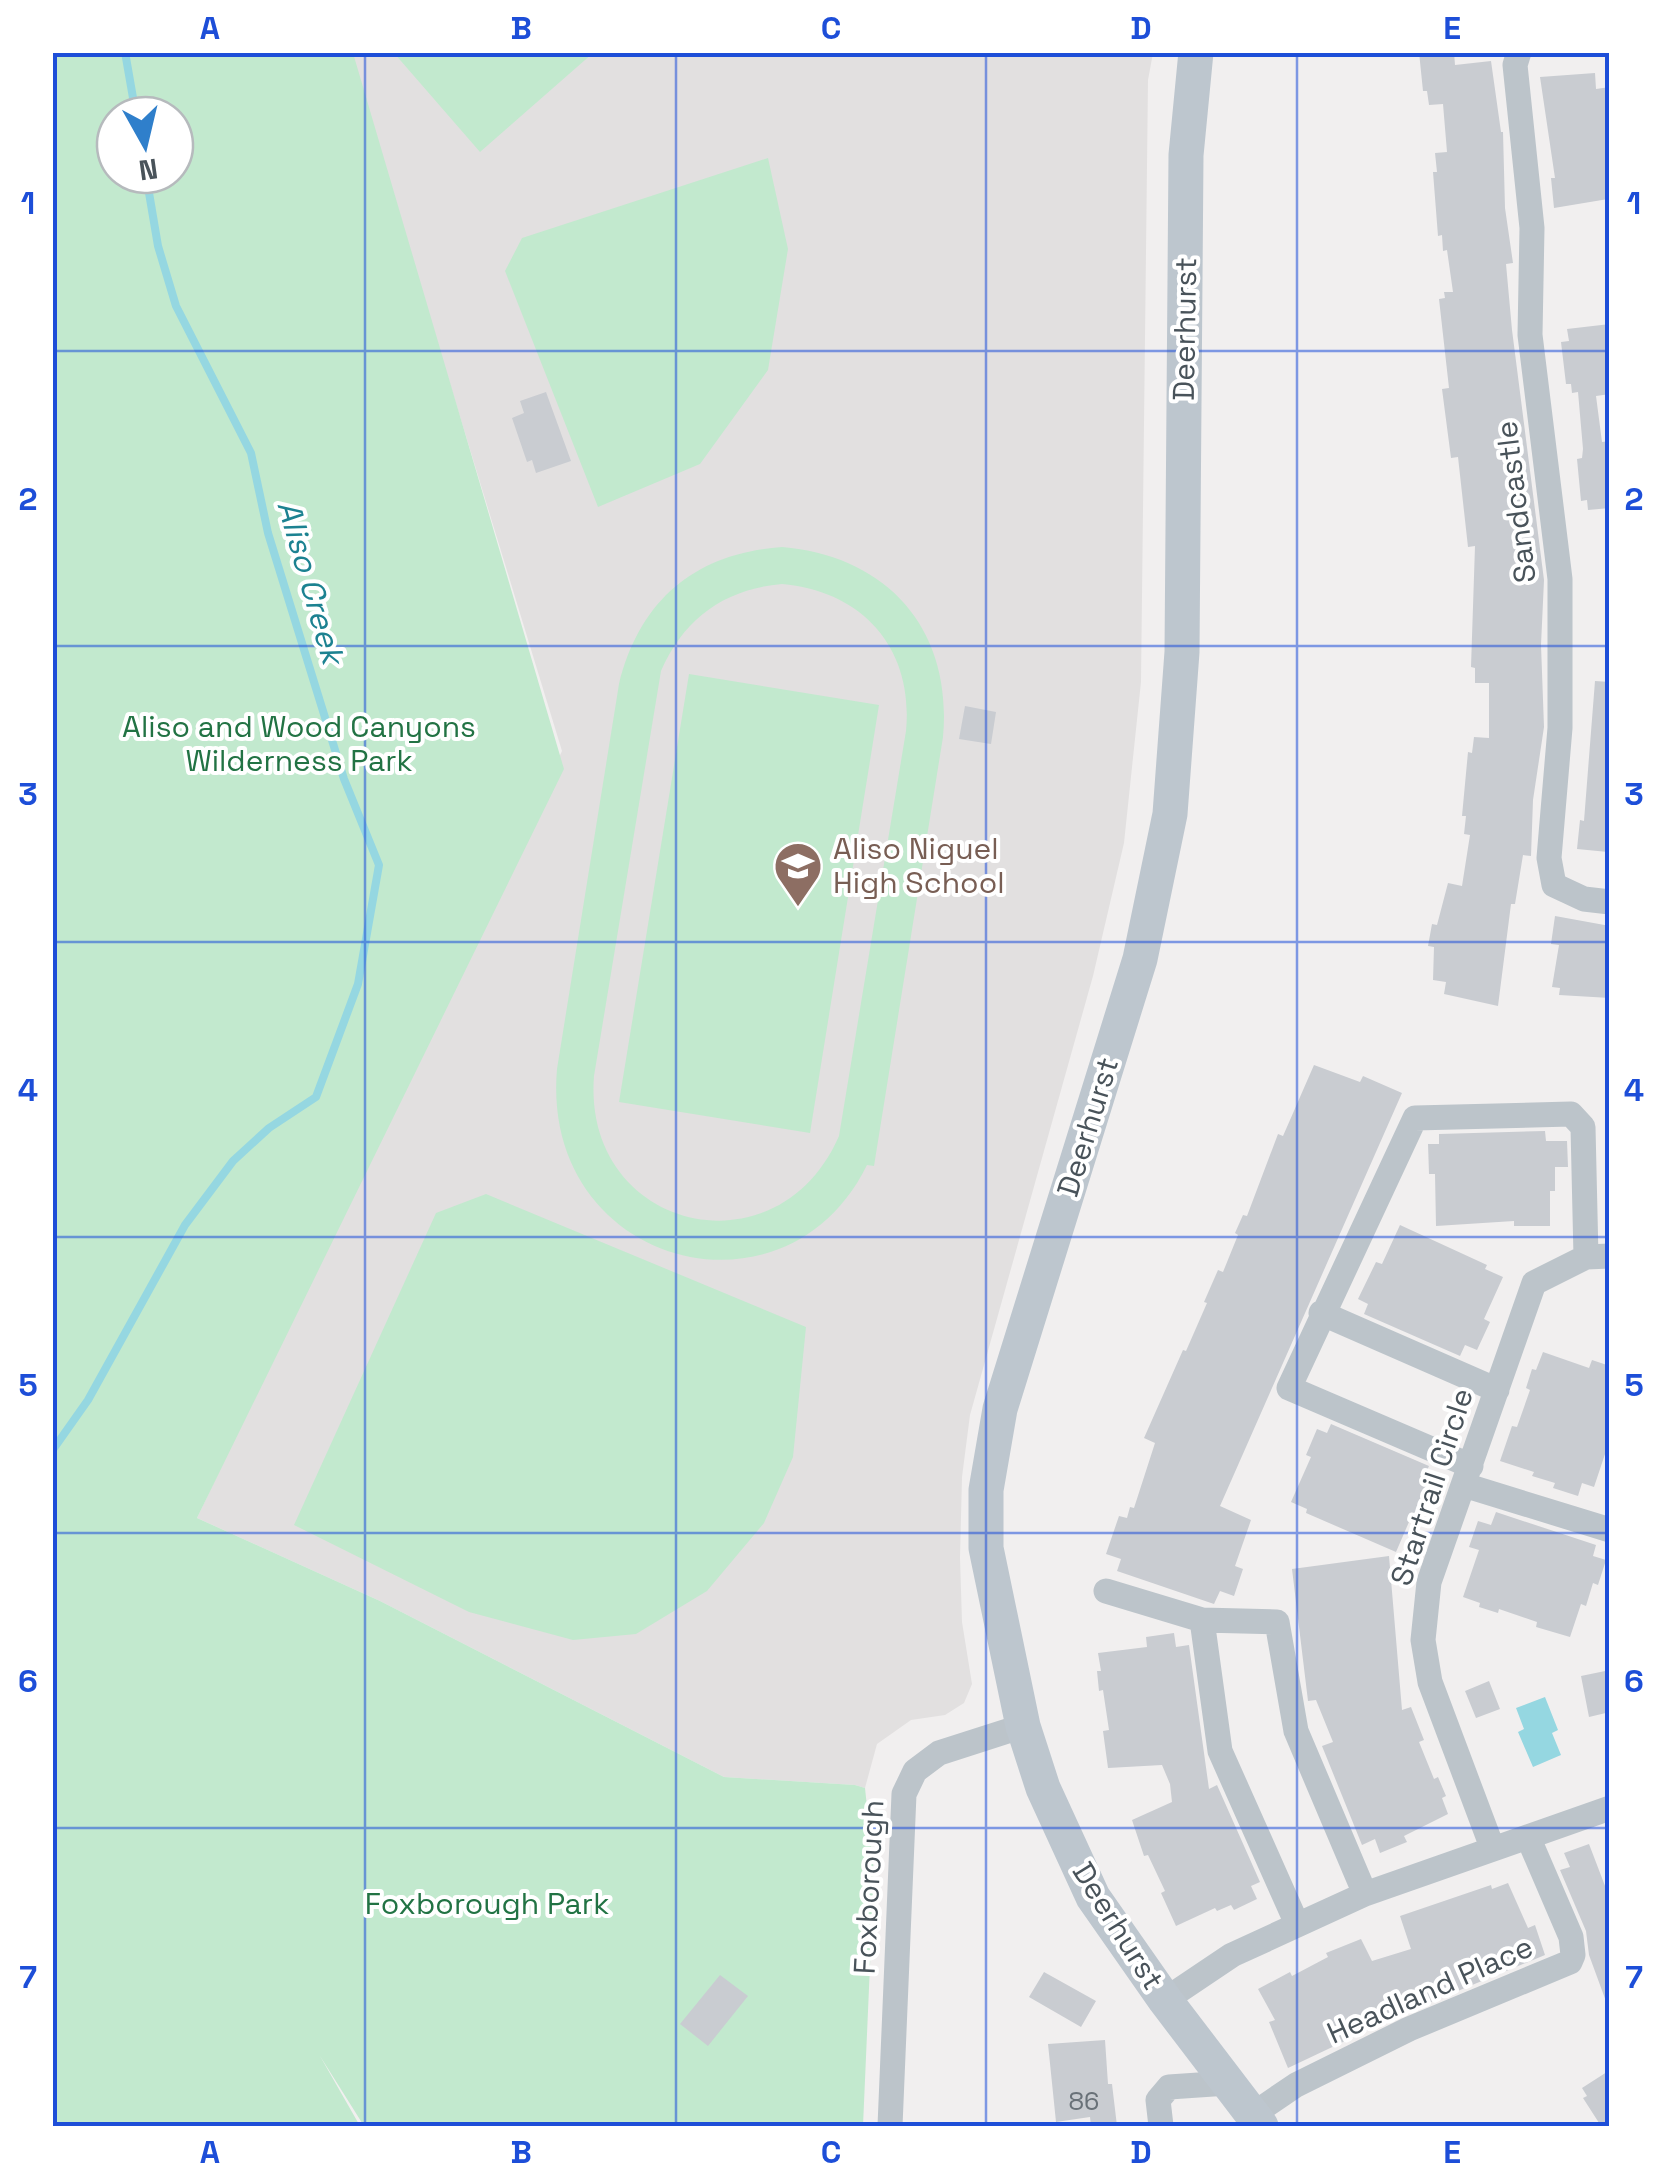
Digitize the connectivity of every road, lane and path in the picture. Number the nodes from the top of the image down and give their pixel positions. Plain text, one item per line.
1 (1196, 52) edge
2 (1519, 52) edge
3 (1610, 902) edge
4 (1598, 1257) edge
5 (1321, 1313) junction
6 (1497, 1390) junction
7 (1468, 1476) junction
8 (1610, 1530) edge
9 (1106, 1591) dead end
10 (1202, 1620) junction
11 (1023, 1726) junction
12 (1610, 1808) edge
13 (1528, 1837) junction
14 (1492, 1847) junction
15 (1365, 1894) junction
16 (1297, 1924) junction
17 (1165, 2000) junction
18 (1228, 2084) junction
19 (1256, 2121) edge
20 (890, 2126) edge
21 (1161, 2126) edge

1 - 11 street, Deerhurst
2 - 3 street, Sandcastle
4 - 5 street
4 - 6 street, Startrail Circle
5 - 6 street
5 - 7 street
6 - 7 street, Startrail Circle
7 - 8 street
7 - 14 street, Startrail Circle
9 - 10 street
10 - 15 street
10 - 16 street
11 - 17 street, Deerhurst
11 - 20 street, Foxborough
12 - 13 street
13 - 14 street
13 - 19 street, Headland Place
14 - 15 street
15 - 16 street
16 - 17 street
17 - 18 street, Deerhurst
18 - 19 street, Deerhurst
18 - 21 street

